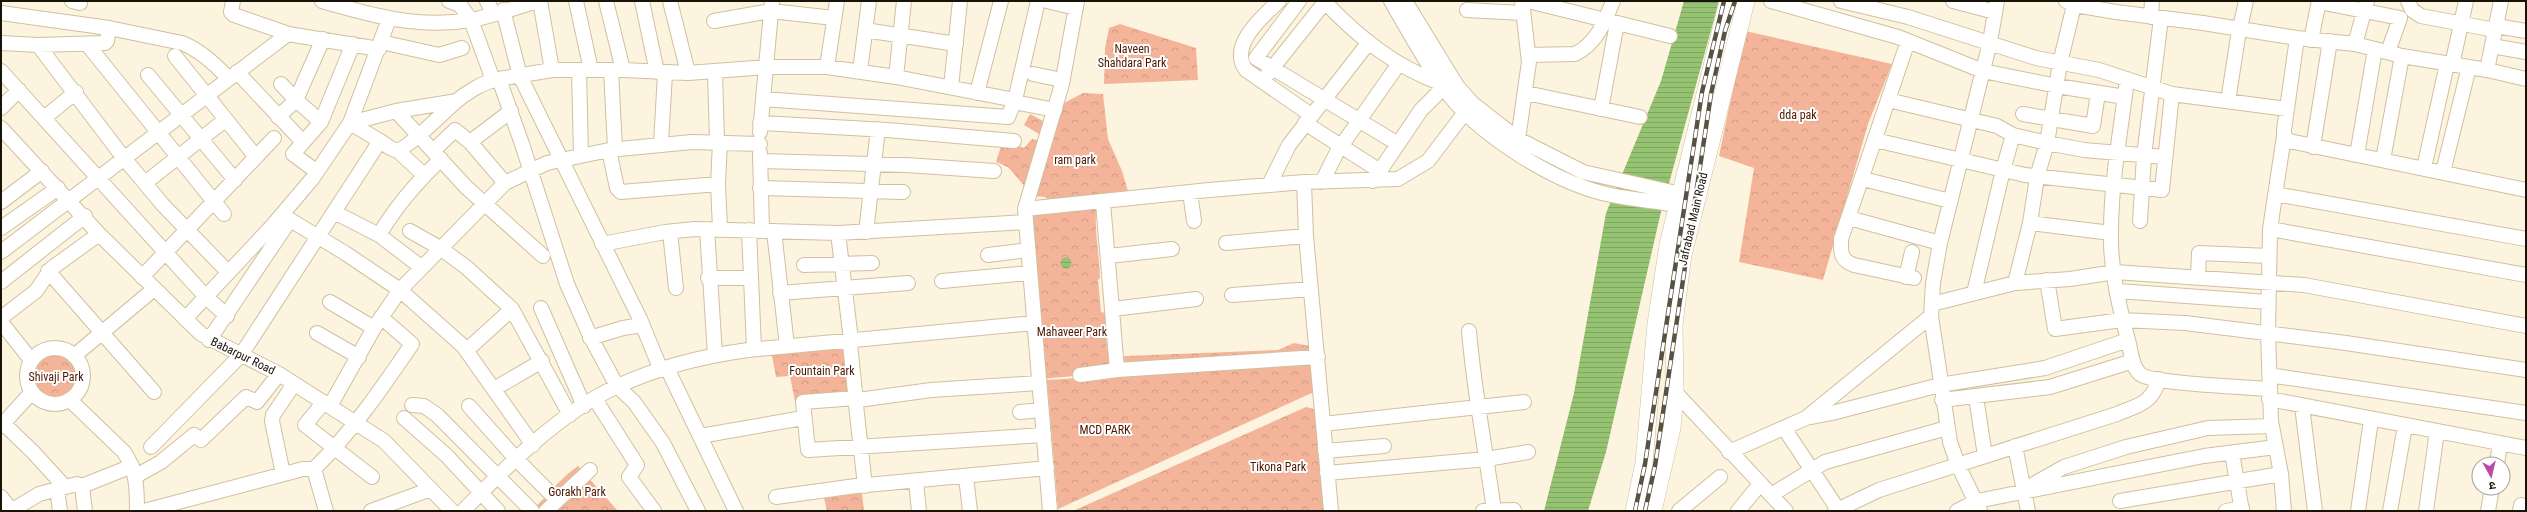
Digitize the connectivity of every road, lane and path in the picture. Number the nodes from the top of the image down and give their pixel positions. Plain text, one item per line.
1 (233, 1) edge
2 (322, 1) edge
3 (449, 1) edge
4 (539, 1) edge
5 (576, 1) edge
6 (606, 1) edge
7 (642, 1) edge
8 (670, 1) edge
9 (837, 1) edge
10 (869, 1) edge
11 (904, 1) edge
12 (960, 1) edge
13 (1001, 1) edge
14 (1038, 1) edge
15 (1047, 1) edge
16 (1279, 1) edge
17 (1299, 1) edge
18 (1325, 1) edge
19 (1391, 1) edge
20 (1405, 1) edge
21 (1613, 1) edge
22 (1771, 1) edge
23 (1841, 1) edge
24 (1953, 1) edge
25 (2152, 1) edge
26 (2246, 1) edge
27 (2408, 1) edge
28 (2466, 1) edge
29 (2501, 1) edge
30 (2072, 2) edge
31 (2319, 2) edge
32 (1076, 4) edge
33 (1524, 5) edge
34 (772, 6) edge
35 (1726, 6) edge
36 (1996, 6) edge
37 (2365, 6) edge
38 (2117, 7) edge
39 (495, 8) edge
40 (1745, 8) edge
41 (1467, 10) dead end
42 (1, 13) edge
43 (834, 18) junction
44 (2156, 18) junction
45 (389, 19) junction
46 (471, 20) junction
47 (714, 21) dead end
48 (1611, 22) junction
49 (2460, 24) junction
50 (1413, 26) junction
51 (109, 28) junction
52 (2496, 28) junction
53 (2240, 29) junction
54 (865, 30) junction
55 (2526, 31) edge
56 (289, 34) junction
57 (1670, 36) dead end
58 (900, 37) junction
59 (2297, 38) junction
60 (323, 39) junction
61 (2311, 40) junction
62 (1908, 41) junction
63 (1369, 42) junction
64 (1990, 42) junction
65 (2330, 42) junction
66 (1, 43) edge
67 (86, 44) junction
68 (353, 44) junction
69 (956, 44) junction
70 (2355, 44) junction
71 (38, 45) junction
72 (380, 46) junction
73 (2492, 46) junction
74 (462, 48) dead end
75 (2382, 51) junction
76 (2526, 52) edge
77 (1528, 55) junction
78 (175, 56) dead end
79 (2402, 56) junction
80 (2060, 63) junction
81 (1398, 65) junction
82 (2449, 65) junction
83 (766, 67) junction
84 (827, 67) junction
85 (2469, 67) junction
86 (1272, 69) junction
87 (552, 70) junction
88 (585, 70) junction
89 (617, 70) junction
90 (2487, 70) junction
91 (1, 71) edge
92 (860, 71) junction
93 (1983, 71) junction
94 (715, 72) junction
95 (661, 73) junction
96 (688, 73) junction
97 (1033, 74) dead end
98 (148, 75) dead end
99 (233, 75) junction
100 (520, 76) junction
101 (896, 77) junction
102 (2526, 78) edge
103 (496, 79) junction
104 (2127, 79) junction
105 (1062, 80) junction
106 (1262, 82) junction
107 (281, 84) dead end
108 (1442, 85) junction
109 (2056, 86) junction
110 (951, 87) junction
111 (2152, 87) junction
112 (20, 90) junction
113 (76, 92) junction
114 (2098, 92) junction
115 (977, 93) junction
116 (1526, 93) junction
117 (2172, 94) junction
118 (205, 96) junction
119 (2125, 96) junction
120 (763, 99) junction
121 (1323, 99) junction
122 (296, 100) junction
123 (1888, 100) junction
124 (457, 101) junction
125 (1015, 101) junction
126 (2228, 101) junction
127 (1468, 107) junction
128 (1, 108) edge
129 (1601, 109) junction
130 (2287, 109) junction
131 (1055, 110) junction
132 (396, 111) junction
133 (511, 111) junction
134 (2023, 114) dead end
135 (180, 115) junction
136 (278, 117) junction
137 (1640, 117) dead end
138 (44, 118) junction
139 (1308, 119) junction
140 (1969, 119) junction
141 (225, 120) junction
142 (1359, 120) junction
143 (2051, 120) junction
144 (321, 122) junction
145 (350, 123) junction
146 (760, 123) junction
147 (878, 129) junction
148 (159, 132) junction
149 (3, 134) edge
150 (2013, 135) junction
151 (418, 136) junction
152 (2284, 136) junction
153 (274, 138) dead end
154 (200, 139) junction
155 (1875, 140) junction
156 (380, 141) junction
157 (1014, 141) dead end
158 (302, 142) junction
159 (470, 142) junction
160 (718, 142) junction
161 (2047, 143) junction
162 (662, 144) junction
163 (760, 144) junction
164 (1398, 144) junction
165 (1517, 145) junction
166 (1341, 146) junction
167 (2313, 147) junction
168 (397, 150) junction
169 (612, 150) junction
170 (2119, 154) junction
171 (437, 155) junction
172 (581, 155) junction
173 (2357, 155) junction
174 (179, 156) junction
175 (2144, 156) junction
176 (123, 157) junction
177 (256, 157) junction
178 (2165, 157) junction
179 (560, 160) junction
180 (1961, 160) junction
181 (2383, 160) junction
182 (760, 161) junction
183 (874, 164) junction
184 (2424, 168) junction
185 (529, 170) junction
186 (2003, 170) junction
187 (42, 171) junction
188 (994, 171) dead end
189 (317, 172) junction
190 (2443, 172) junction
191 (424, 175) junction
192 (1377, 176) junction
193 (98, 177) junction
194 (2037, 177) junction
195 (1863, 179) junction
196 (235, 180) junction
197 (1304, 182) junction
198 (1322, 182) junction
199 (145, 183) junction
200 (505, 183) junction
201 (718, 184) junction
202 (1269, 185) junction
203 (2113, 186) junction
204 (58, 188) junction
205 (760, 188) junction
206 (2142, 188) junction
207 (2526, 190) edge
208 (872, 192) junction
209 (902, 192) dead end
210 (1190, 192) junction
211 (2275, 194) junction
212 (1673, 198) junction
213 (70, 200) junction
214 (1950, 201) junction
215 (1, 202) edge
216 (215, 202) junction
217 (1103, 202) junction
218 (484, 204) junction
219 (334, 212) junction
220 (224, 214) dead end
221 (1025, 215) junction
222 (85, 216) junction
223 (286, 218) junction
224 (1849, 218) junction
225 (1194, 221) dead end
226 (2140, 221) dead end
227 (2030, 223) junction
228 (1, 228) edge
229 (713, 229) junction
230 (2270, 229) junction
231 (186, 230) junction
232 (762, 230) junction
233 (410, 231) dead end
234 (670, 232) junction
235 (866, 232) junction
236 (838, 233) junction
237 (2111, 233) junction
238 (99, 234) junction
239 (379, 236) junction
240 (1306, 236) junction
241 (318, 237) junction
242 (2526, 240) edge
243 (1940, 242) junction
244 (1226, 243) dead end
245 (602, 244) junction
246 (440, 248) junction
247 (1028, 250) junction
248 (1172, 250) dead end
249 (1, 252) edge
250 (1912, 252) dead end
251 (165, 253) junction
252 (988, 255) dead end
253 (543, 256) dead end
254 (1109, 256) junction
255 (2270, 256) junction
256 (872, 263) dead end
257 (804, 265) dead end
258 (842, 265) junction
259 (421, 267) junction
260 (48, 271) junction
261 (228, 272) junction
262 (2115, 272) junction
263 (1029, 273) junction
264 (2526, 275) edge
265 (142, 276) junction
266 (2198, 277) junction
267 (708, 278) junction
268 (749, 278) junction
269 (2047, 280) junction
270 (942, 281) dead end
271 (2269, 281) junction
272 (1, 282) edge
273 (908, 283) dead end
274 (2015, 283) junction
275 (676, 288) dead end
276 (845, 288) junction
277 (1311, 288) junction
278 (154, 289) junction
279 (400, 290) junction
280 (2118, 291) junction
281 (780, 293) junction
282 (1974, 293) junction
283 (1232, 295) dead end
284 (205, 296) junction
285 (1196, 299) dead end
286 (330, 302) dead end
287 (2268, 302) junction
288 (541, 308) dead end
289 (512, 309) junction
290 (1113, 309) junction
291 (1931, 310) junction
292 (227, 316) junction
293 (1, 318) edge
294 (185, 319) junction
295 (2122, 320) junction
296 (1, 322) edge
297 (378, 322) junction
298 (1034, 323) junction
299 (642, 325) junction
300 (2526, 326) edge
301 (101, 331) junction
302 (1469, 331) dead end
303 (317, 333) dead end
304 (2268, 334) junction
305 (590, 338) junction
306 (209, 340) junction
307 (1655, 340) junction
308 (1674, 340) junction
309 (2128, 340) junction
310 (850, 342) junction
311 (787, 346) junction
312 (754, 349) junction
313 (466, 350) junction
314 (241, 355) junction
315 (715, 355) junction
316 (74, 356) junction
317 (359, 357) junction
318 (1318, 357) junction
319 (31, 360) junction
320 (542, 361) junction
321 (2133, 361) junction
322 (664, 369) junction
323 (1117, 370) junction
324 (2526, 370) edge
325 (279, 374) junction
326 (1080, 375) dead end
327 (2159, 379) junction
328 (1039, 383) junction
329 (294, 384) junction
330 (1940, 385) junction
331 (617, 386) junction
332 (2269, 388) junction
333 (494, 390) junction
334 (32, 392) junction
335 (154, 392) dead end
336 (1675, 392) junction
337 (1976, 397) junction
338 (70, 400) junction
339 (856, 400) junction
340 (1942, 400) junction
341 (589, 402) junction
342 (1524, 402) dead end
343 (327, 404) junction
344 (412, 404) dead end
345 (469, 406) dead end
346 (1478, 406) junction
347 (2302, 406) junction
348 (1041, 410) junction
349 (1020, 412) dead end
350 (2526, 413) edge
351 (570, 414) junction
352 (182, 417) junction
353 (404, 418) dead end
354 (803, 418) junction
355 (1806, 418) junction
356 (2371, 420) junction
357 (3, 421) edge
358 (357, 422) junction
359 (1323, 424) junction
360 (2272, 426) junction
361 (2406, 426) junction
362 (1784, 428) junction
363 (1947, 428) junction
364 (2437, 431) junction
365 (194, 435) junction
366 (700, 436) junction
367 (1044, 436) junction
368 (2500, 443) junction
369 (533, 445) junction
370 (1384, 446) dead end
371 (2015, 446) junction
372 (151, 447) dead end
373 (860, 447) junction
374 (2276, 447) junction
375 (336, 448) junction
376 (2526, 448) edge
377 (1325, 451) junction
378 (1528, 452) dead end
379 (1729, 452) junction
380 (2232, 453) junction
381 (1985, 456) junction
382 (2498, 456) edge
383 (517, 460) junction
384 (1488, 460) junction
385 (1958, 465) junction
386 (1047, 468) junction
387 (314, 469) junction
388 (590, 470) dead end
389 (1811, 470) junction
390 (134, 471) junction
391 (1327, 473) junction
392 (282, 474) junction
393 (2280, 474) junction
394 (372, 477) dead end
395 (966, 477) junction
396 (1720, 477) dead end
397 (498, 478) junction
398 (2237, 481) junction
399 (916, 482) junction
400 (1760, 484) junction
401 (82, 486) junction
402 (865, 486) junction
403 (60, 487) junction
404 (431, 489) junction
405 (2024, 491) junction
406 (481, 493) junction
407 (1771, 496) junction
408 (2491, 496) edge
409 (1, 497) edge
410 (776, 497) dead end
411 (557, 500) junction
412 (2120, 501) dead end
413 (1979, 506) edge
414 (322, 510) edge
415 (1514, 510) dead end
416 (1837, 510) edge
417 (2242, 510) edge
418 (12, 511) edge
419 (60, 511) edge
420 (86, 511) edge
421 (137, 511) edge
422 (144, 511) edge
423 (370, 511) edge
424 (452, 511) edge
425 (463, 511) edge
426 (498, 511) edge
427 (532, 511) edge
428 (546, 511) edge
429 (654, 511) edge
430 (698, 511) edge
431 (736, 511) edge
432 (920, 511) edge
433 (970, 511) edge
434 (1050, 511) edge
435 (1331, 511) edge
436 (1490, 511) edge
437 (1634, 511) edge
438 (1653, 511) edge
439 (1678, 511) edge
440 (1738, 511) edge
441 (1786, 511) edge
442 (1957, 511) edge
443 (2028, 511) edge
444 (2226, 511) edge
445 (2284, 511) edge
446 (2315, 511) edge
447 (2358, 511) edge
448 (2390, 511) edge
449 (2426, 511) edge
450 (2488, 511) edge

1 - 56 street
2 - 45 street
3 - 46 street
4 - 39 street
4 - 87 street
5 - 88 street
6 - 89 street
7 - 95 street
8 - 96 street
9 - 43 street
10 - 54 street
11 - 58 street
12 - 69 street
13 - 115 street
14 - 125 street
15 - 32 street
16 - 106 street
17 - 86 street
18 - 63 street
18 - 86 street
19 - 50 street
20 - 50 street
21 - 48 street
22 - 62 street
23 - 64 street
24 - 36 street
25 - 44 street
26 - 53 street
27 - 49 street
28 - 49 street
29 - 52 street
30 - 38 street
30 - 80 street
31 - 37 street
31 - 61 street
32 - 105 street
33 - 41 street
33 - 48 street
33 - 77 street
34 - 43 street
34 - 47 street
34 - 83 street
35 - 40 main road
35 - 212 main road, Jafrabad Main Road
36 - 64 street
37 - 70 street
37 - 75 street
38 - 44 street
39 - 46 street
39 - 100 street
40 - 308 main road, Jafrabad Main Road
42 - 51 street
43 - 84 street
44 - 53 street
44 - 111 street
45 - 46 street
45 - 72 street
46 - 103 street
48 - 57 street
48 - 77 street
48 - 129 street
49 - 52 street
49 - 82 street
50 - 108 street
50 - 127 street
51 - 67 street
51 - 99 street
52 - 55 street
52 - 73 street
53 - 59 street
53 - 126 street
54 - 58 street
54 - 92 street
56 - 60 street
56 - 99 street
58 - 69 street
58 - 101 street
59 - 61 street
59 - 130 street
60 - 68 street
60 - 122 street
61 - 65 street
62 - 93 street
62 - 123 street
63 - 81 street
63 - 121 street
64 - 80 street
64 - 93 street
65 - 70 street
65 - 167 street
66 - 71 street
67 - 71 street
67 - 148 street
68 - 72 street
68 - 144 street
69 - 110 street
70 - 75 street
71 - 113 street
72 - 74 street
72 - 145 street
73 - 76 street
73 - 90 street
75 - 79 street
75 - 173 street
77 - 116 street
78 - 118 street
79 - 82 street
79 - 181 street
80 - 104 street
80 - 109 street
81 - 108 street
81 - 142 street
82 - 85 street
82 - 184 street
83 - 84 street
83 - 94 street
83 - 120 street
84 - 92 street
85 - 90 street
85 - 190 street
86 - 106 street
86 - 121 street
87 - 88 street
87 - 100 street
88 - 89 street
88 - 172 street
89 - 95 street
89 - 169 street
90 - 102 street
91 - 112 street
92 - 101 street
93 - 109 street
93 - 140 street
94 - 96 street
94 - 160 street
95 - 96 street
95 - 162 street
97 - 105 street
98 - 135 street
99 - 118 street
99 - 136 street
100 - 103 street
100 - 179 street
101 - 110 street
103 - 124 street
103 - 133 street
104 - 111 street
104 - 119 street
105 - 131 street
106 - 139 street
107 - 122 street
108 - 127 street
108 - 164 street
109 - 114 street
109 - 143 street
110 - 115 street
111 - 117 street
111 - 175 street
112 - 128 street
112 - 138 street
113 - 138 street
113 - 176 street
114 - 119 street
114 - 143 street
115 - 125 street
116 - 129 street
116 - 165 street
117 - 126 street
117 - 178 street
118 - 135 street
118 - 141 street
119 - 170 street
120 - 125 street
120 - 146 street
121 - 139 street
121 - 142 street
122 - 136 street
122 - 144 street
123 - 140 street
123 - 155 street
124 - 132 street
124 - 151 street
125 - 131 street
126 - 130 street
127 - 165 street
127 - 192 street
129 - 137 street
130 - 152 street
131 - 221 street
132 - 145 street
132 - 151 street
133 - 159 street
133 - 185 street
134 - 143 street
135 - 148 street
135 - 154 street
136 - 158 street
138 - 193 street
139 - 166 street
139 - 202 street
140 - 150 street
140 - 180 street
141 - 154 street
141 - 177 street
142 - 164 street
142 - 166 street
143 - 161 street
144 - 158 street
145 - 156 street
145 - 189 street
146 - 147 street
146 - 163 street
147 - 157 street
147 - 183 street
148 - 174 street
148 - 176 street
149 - 187 street, Babarpur Road
150 - 161 street
150 - 186 street
151 - 168 street
151 - 171 street
152 - 167 street
152 - 211 street
153 - 177 street
154 - 174 street
154 - 196 street
155 - 180 street
155 - 195 street
156 - 168 street
156 - 219 street
158 - 189 street
159 - 171 street
159 - 200 street
160 - 162 street
160 - 163 street
160 - 201 street
161 - 170 street
161 - 194 street
162 - 169 street
163 - 182 street
164 - 192 street
165 - 212 street
165 - 212 street
166 - 192 street
166 - 198 street
167 - 173 street
168 - 191 street
169 - 172 street
169 - 201 street
170 - 175 street
170 - 203 street
171 - 191 street
171 - 218 street
172 - 179 street
173 - 181 street
174 - 199 street
174 - 216 street
175 - 178 street
175 - 206 street
176 - 193 street
176 - 199 street
177 - 196 street
178 - 206 street
179 - 185 street
179 - 245 street
180 - 186 street
180 - 214 street
181 - 184 street
182 - 183 street
182 - 205 street
183 - 188 street
183 - 208 street
184 - 190 street
185 - 200 street
185 - 305 street
186 - 194 street
186 - 282 street
187 - 204 street, Babarpur Road
187 - 215 street
189 - 223 street
190 - 207 street
191 - 239 street
192 - 198 street
193 - 213 street
193 - 251 street
194 - 203 street
194 - 227 street
195 - 214 street
195 - 224 street
196 - 216 street
197 - 198 street
197 - 202 street
197 - 240 street
199 - 231 street
200 - 218 street
201 - 229 street
202 - 210 street
203 - 206 street
203 - 237 street
204 - 213 street, Babarpur Road
204 - 228 street
205 - 208 street
205 - 232 street
206 - 226 street
208 - 209 street
208 - 235 street
210 - 217 street
210 - 225 street
211 - 230 street
211 - 242 street
212 - 307 main road, Jafrabad Main Road
213 - 222 street, Babarpur Road
213 - 249 street
214 - 243 street
216 - 220 street
216 - 231 street
217 - 221 street
217 - 254 street
218 - 246 street
218 - 253 street
219 - 239 street
219 - 241 street
221 - 235 street
221 - 247 street
222 - 238 street, Babarpur Road
222 - 272 street
223 - 241 street
223 - 261 street
223 - 292 street
224 - 243 street
224 - 250 street
227 - 237 street
227 - 274 street
229 - 232 street
229 - 234 street
229 - 267 street
230 - 255 street
230 - 264 street
231 - 251 street
231 - 261 street
232 - 236 street
232 - 268 street
232 - 281 street
233 - 246 street
234 - 245 street
234 - 275 street
235 - 236 street
236 - 258 street
237 - 262 street
238 - 260 street
238 - 265 street, Babarpur Road
239 - 259 street
240 - 244 street
240 - 277 street
241 - 279 street
241 - 314 street
243 - 291 street
245 - 299 street
246 - 259 street
246 - 289 street
247 - 252 street
247 - 263 street
248 - 254 street
251 - 265 street
251 - 284 street
254 - 290 street
255 - 266 street
255 - 271 street
256 - 258 street
257 - 258 street
258 - 276 street
259 - 279 street
260 - 293 street
260 - 301 street
261 - 284 street
262 - 266 street
262 - 269 street
262 - 280 street
263 - 270 street
263 - 298 street
265 - 278 street, Babarpur Road
266 - 271 street
267 - 268 street
267 - 315 street
268 - 312 street
269 - 274 street
269 - 295 street
271 - 287 street
271 - 300 street
273 - 276 street
274 - 282 street
276 - 281 street
276 - 310 street
277 - 283 street
277 - 318 street
278 - 294 street, Babarpur Road
278 - 301 street
279 - 297 street
279 - 313 street
280 - 287 street
280 - 295 street
281 - 311 street
282 - 291 street
284 - 292 street
284 - 294 street
285 - 290 street
286 - 297 street
287 - 304 street
288 - 341 street
289 - 313 street
289 - 320 street
290 - 323 street
291 - 330 street
291 - 355 street
292 - 306 street
294 - 306 street, Babarpur Road
295 - 304 street
295 - 309 street
296 - 319 street
297 - 317 street
297 - 358 street
298 - 310 street
298 - 328 street
299 - 305 street
299 - 322 street
301 - 316 street
301 - 335 street
302 - 346 street
303 - 317 street
304 - 324 street
304 - 332 street
305 - 331 street
306 - 314 street, Babarpur Road
307 - 308 main road
307 - 437 main road, Jafrabad Main Road
308 - 336 main road, Jafrabad Main Road
309 - 321 street
309 - 330 street
310 - 311 street
310 - 339 street
311 - 312 street
312 - 315 street
313 - 333 street
314 - 325 street, Babarpur Road
314 - 352 street
315 - 322 street
316 - 319 street
316 - 338 street
317 - 343 street
318 - 323 street
318 - 359 street
319 - 334 street
320 - 333 street
320 - 351 street
321 - 327 street
321 - 337 street
322 - 331 street
322 - 366 street
323 - 326 street
325 - 329 street, Babarpur Road
325 - 365 street
327 - 332 street
327 - 371 street
328 - 339 street
328 - 348 street
329 - 343 street, Babarpur Road
329 - 392 street
330 - 340 street
330 - 355 street
331 - 341 street
331 - 430 street
332 - 347 street
332 - 350 street
332 - 360 street
333 - 369 street
334 - 338 street
334 - 357 street
336 - 379 street
336 - 438 main road, Jafrabad Main Road
337 - 340 street
337 - 381 street
338 - 390 street
339 - 354 street
339 - 373 street
340 - 363 street
341 - 351 street
341 - 429 street
342 - 346 street
343 - 358 street, Babarpur Road
343 - 375 street
344 - 397 street
345 - 383 street
346 - 359 street
346 - 384 street
347 - 356 street
347 - 446 street
348 - 349 street
348 - 367 street
351 - 369 street
352 - 365 street
352 - 372 street
353 - 406 street
354 - 366 street
354 - 373 street
355 - 362 street
356 - 361 street
356 - 447 street
357 - 403 street
358 - 375 street
358 - 404 street, Babarpur Road
359 - 377 street
360 - 374 street
360 - 405 street
361 - 364 street
361 - 448 street
362 - 379 street
362 - 389 street
363 - 385 street
363 - 389 street
364 - 368 street
364 - 449 street
365 - 390 street
366 - 431 street
367 - 373 street
367 - 386 street
368 - 376 street
368 - 382 street
369 - 383 street
370 - 377 street
371 - 381 street
371 - 405 street
373 - 402 street
374 - 380 street
374 - 393 street
375 - 387 street
375 - 394 street
377 - 391 street
378 - 384 street
379 - 400 street
380 - 398 street
380 - 405 street
381 - 385 street
383 - 397 street
383 - 411 street
384 - 391 street
384 - 436 street
385 - 413 street
385 - 416 street
386 - 395 street
386 - 434 street
387 - 392 street
387 - 414 street
388 - 411 street
389 - 407 street
389 - 416 street
390 - 401 street
390 - 421 street
391 - 435 street
392 - 422 street
393 - 398 street
393 - 445 street
395 - 399 street
395 - 433 street
396 - 439 street
397 - 406 street
397 - 427 street
398 - 412 street
398 - 417 street
399 - 402 street
399 - 432 street
400 - 407 street
400 - 440 street
401 - 403 street
401 - 420 street
402 - 410 street
403 - 418 street
403 - 419 street
404 - 423 street
404 - 424 street, Babarpur Road
405 - 413 street
405 - 443 street
406 - 425 street
406 - 426 street
407 - 441 street
408 - 450 street
409 - 418 street
411 - 428 street
413 - 442 street
415 - 436 street
417 - 444 street

